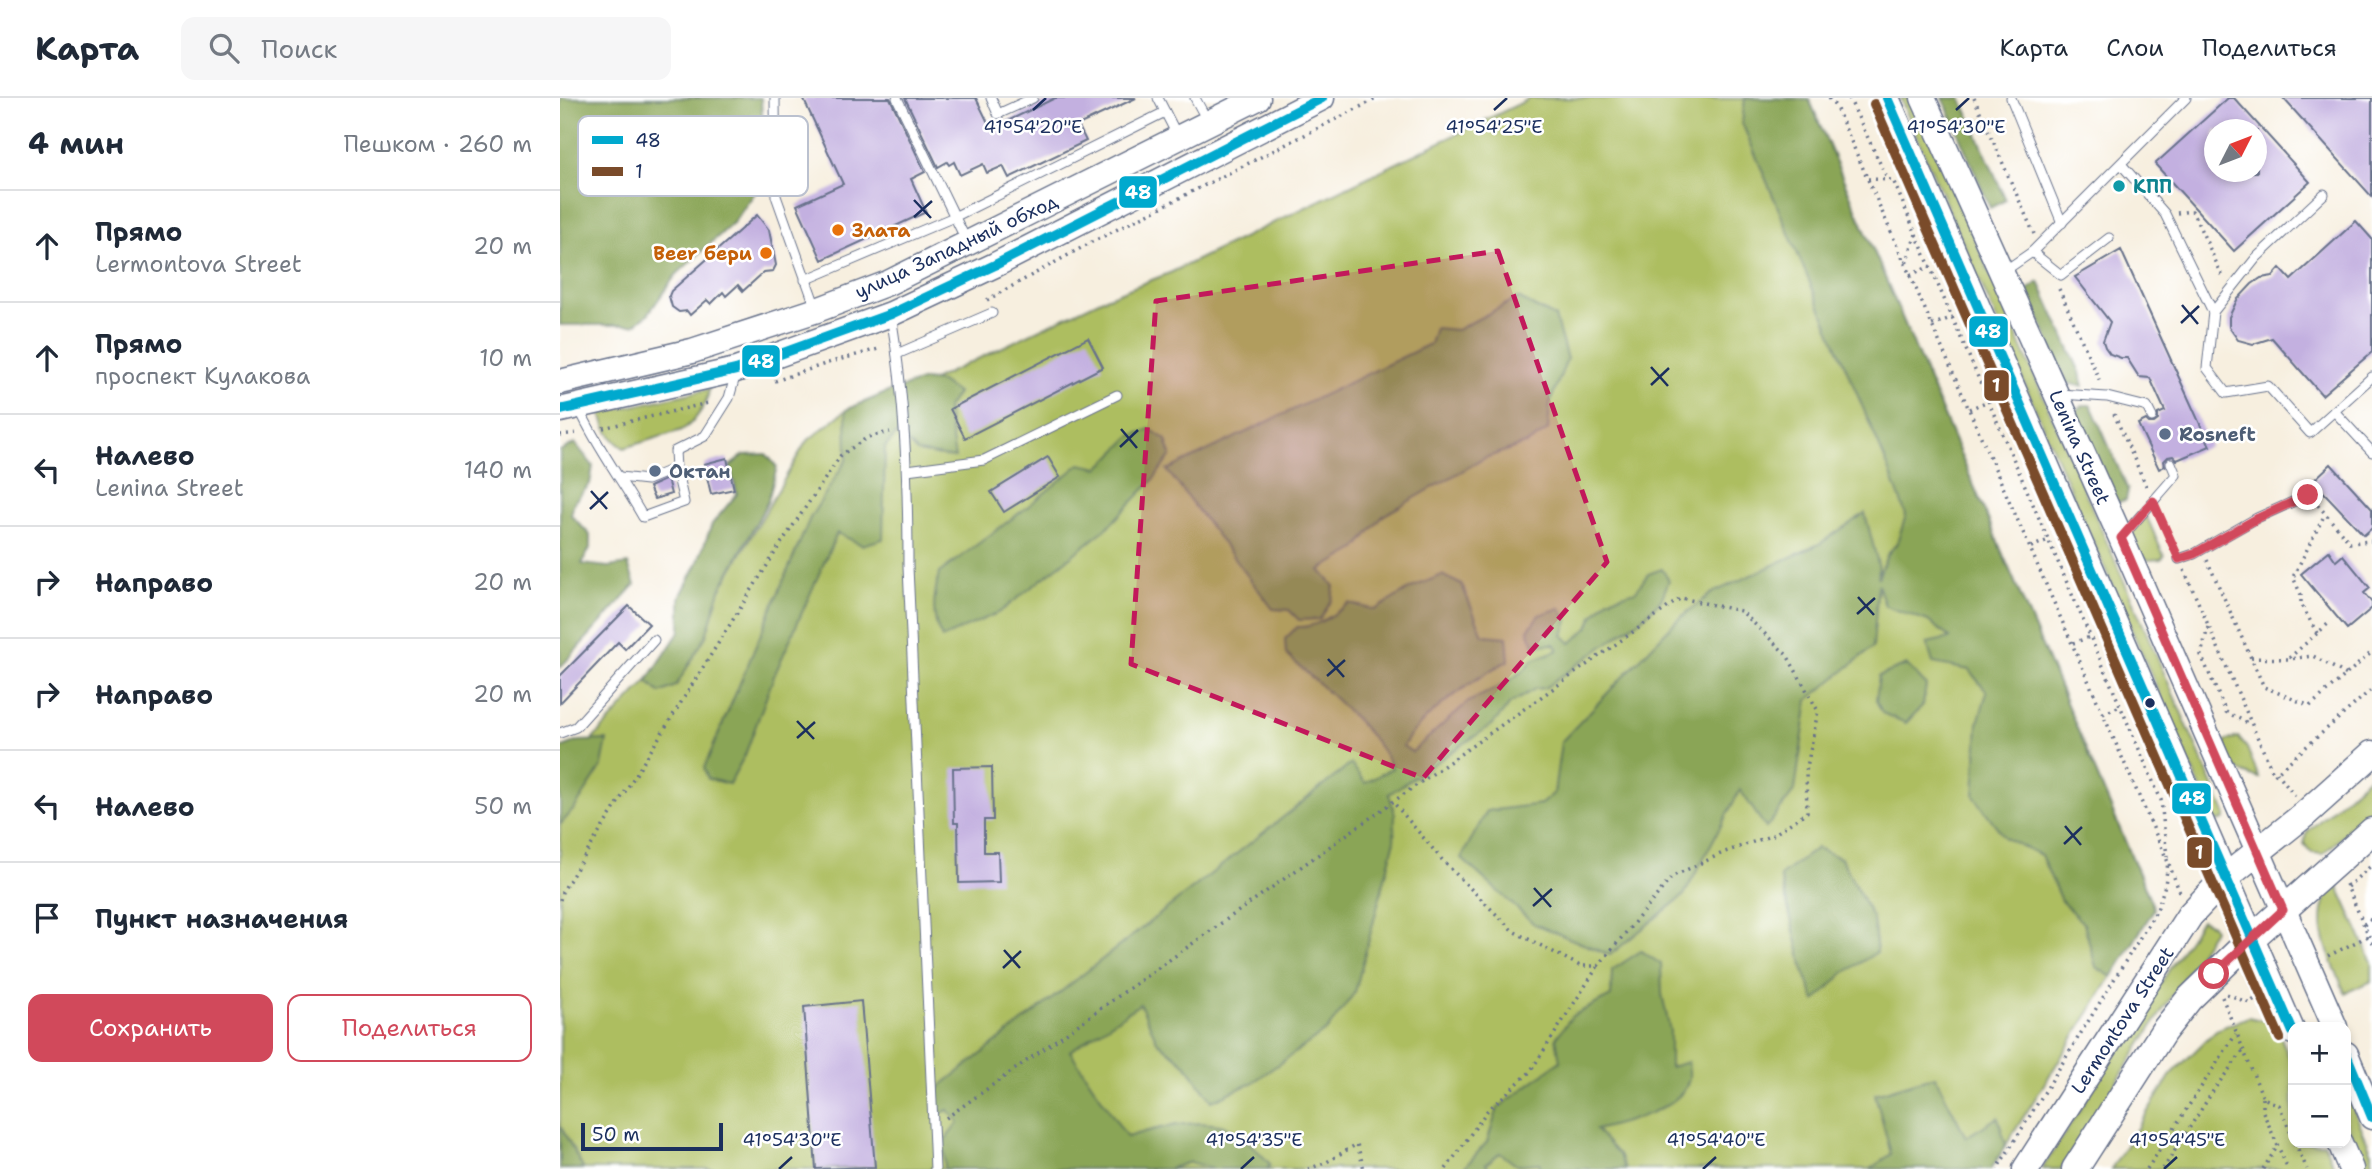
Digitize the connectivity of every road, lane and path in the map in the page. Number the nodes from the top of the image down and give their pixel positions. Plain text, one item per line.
1 (775, 98) edge
2 (897, 98) edge
3 (991, 98) edge
4 (1033, 98) edge
5 (1158, 98) edge
6 (1195, 98) edge
7 (1258, 98) edge
8 (1322, 98) edge
9 (1829, 98) edge
10 (1849, 98) edge
11 (1887, 98) edge
12 (1923, 98) edge
13 (1975, 98) edge
14 (2011, 98) edge
15 (2186, 98) edge
16 (1165, 112) junction
17 (775, 116) edge
18 (1209, 123) junction
19 (1179, 139) junction
20 (2120, 164) junction
21 (1868, 179) junction
22 (1888, 180) junction
23 (2324, 194) dead end
24 (776, 196) edge
25 (2165, 214) junction
26 (954, 217) junction
27 (2062, 223) junction
28 (1916, 234) junction
29 (2109, 238) dead end
30 (968, 244) junction
31 (2039, 245) junction
32 (2032, 252) junction
33 (1906, 265) junction
34 (1931, 266) junction
35 (2049, 266) junction
36 (2002, 273) junction
37 (1910, 275) junction
38 (805, 280) junction
39 (817, 310) junction
40 (2213, 312) junction
41 (992, 313) dead end
42 (891, 314) junction
43 (1952, 317) junction
44 (1932, 325) junction
45 (897, 354) junction
46 (736, 370) junction
47 (2372, 377) edge
48 (560, 382) edge
49 (2056, 394) junction
50 (1117, 395) dead end
51 (2107, 397) junction
52 (1988, 401) junction
53 (569, 408) edge
54 (1969, 409) junction
55 (2334, 411) junction
56 (2152, 417) dead end
57 (905, 429) junction
58 (2372, 452) edge
59 (2171, 463) dead end
60 (676, 468) junction
61 (908, 470) junction
62 (621, 477) junction
63 (2308, 495) joint
64 (2153, 501) junction
65 (2325, 514) junction
66 (2121, 538) junction
67 (2049, 540) junction
68 (2372, 541) edge
69 (2030, 547) junction
70 (2202, 549) junction
71 (2179, 559) junction
72 (2329, 623) dead end
73 (2208, 626) junction
74 (2317, 633) junction
75 (2090, 637) junction
76 (653, 640) dead end
77 (2072, 643) junction
78 (2372, 652) edge
79 (2251, 658) junction
80 (2288, 659) junction
81 (2347, 674) junction
82 (2372, 689) edge
83 (2120, 706) junction
84 (2104, 714) junction
85 (2252, 725) junction
86 (560, 733) edge
87 (2372, 754) edge
88 (1393, 802) junction
89 (2372, 831) edge
90 (2258, 852) junction
91 (2168, 862) junction
92 (2372, 865) edge
93 (2226, 877) junction
94 (2347, 887) dead end
95 (560, 900) edge
96 (2183, 900) dead end
97 (2283, 910) junction
98 (2372, 918) edge
99 (2364, 925) dead end
100 (2252, 938) junction
101 (1598, 967) junction
102 (2219, 990) dead end
103 (2289, 1022) edge
104 (2333, 1022) edge
105 (2236, 1034) junction
106 (2243, 1051) junction
107 (2351, 1066) edge
108 (2263, 1098) junction
109 (2372, 1117) edge
110 (2288, 1126) edge
111 (933, 1128) junction
112 (2278, 1146) junction
113 (2297, 1148) edge
114 (2342, 1148) edge
115 (935, 1169) edge
116 (1308, 1169) edge
117 (1364, 1169) edge
118 (1446, 1169) edge
119 (1996, 1169) edge
120 (2026, 1169) edge
121 (2075, 1169) edge
122 (2147, 1169) edge
123 (2163, 1169) edge
124 (2263, 1169) edge
125 (2288, 1169) edge
126 (2307, 1169) edge
127 (2351, 1169) edge

1 - 17 lane
2 - 26 lane
3 - 4 lane
5 - 16 lane
6 - 18 lane
7 - 18 main road, улица Западный обход
8 - 42 main road, улица Западный обход
9 - 21 path
10 - 22 path
11 - 93 main road, Lenina Street
12 - 36 main road, Lenina Street
13 - 31 path
14 - 27 lane
15 - 20 lane
16 - 19 lane
16 - 26 lane
18 - 19 main road, улица Западный обход
19 - 30 main road, улица Западный обход
20 - 25 lane
20 - 27 lane
21 - 22 path
21 - 33 path
22 - 28 path
23 - 40 lane
24 - 38 lane
25 - 40 lane
25 - 40 path
26 - 30 lane
26 - 38 lane
27 - 31 lane
28 - 33 path
28 - 34 path
29 - 35 lane
30 - 39 main road, улица Западный обход
31 - 32 lane
32 - 35 lane
32 - 36 lane
33 - 37 path
34 - 37 path
34 - 43 path
35 - 51 path
36 - 49 main road, Lenina Street
37 - 44 path
38 - 39 lane
39 - 48 main road, улица Западный обход
40 - 55 lane
41 - 45 lane
42 - 45 lane
42 - 46 main road, улица Западный обход
43 - 44 path
43 - 52 path
44 - 54 path
45 - 57 lane
46 - 53 main road, улица Западный обход
46 - 60 lane
47 - 55 lane
49 - 51 lane
49 - 66 main road, Lenina Street
50 - 61 lane
51 - 56 lane
51 - 64 path
52 - 54 path
52 - 67 path
53 - 62 lane
54 - 69 path
55 - 58 lane
57 - 61 lane
57 - 95 path
59 - 64 lane
60 - 62 lane
60 - 62 lane
61 - 111 lane
63 - 65 path
63 - 70 lane
64 - 66 lane
64 - 71 path
65 - 68 path
65 - 74 path
66 - 90 main road, Lenina Street
67 - 69 path
67 - 75 path
69 - 77 path
70 - 71 lane
70 - 79 path
71 - 73 path
72 - 74 path
73 - 85 path
73 - 85 path
74 - 80 path
75 - 77 path
75 - 83 path
76 - 86 lane
77 - 84 path
78 - 81 path
79 - 80 path
79 - 81 path
80 - 81 path
82 - 85 path
83 - 84 path
83 - 91 path
84 - 91 path
87 - 90 main road, Lermontova Street
88 - 101 path
88 - 101 path
88 - 111 path
89 - 97 main road
90 - 93 main road, Lermontova Street
90 - 97 main road, Lenina Street
91 - 96 path
91 - 119 path
92 - 94 path
93 - 100 main road, Lenina Street
93 - 120 main road, Lermontova Street
97 - 100 main road
97 - 104 main road, Lenina Street
98 - 99 path
100 - 103 main road, Lenina Street
100 - 121 main road
101 - 118 path
102 - 105 path
105 - 106 path
105 - 122 path
106 - 108 path
106 - 123 path
107 - 109 main road
108 - 110 path
108 - 112 path
111 - 115 lane
112 - 124 path
112 - 125 path
113 - 126 path
114 - 127 main road
116 - 117 path

